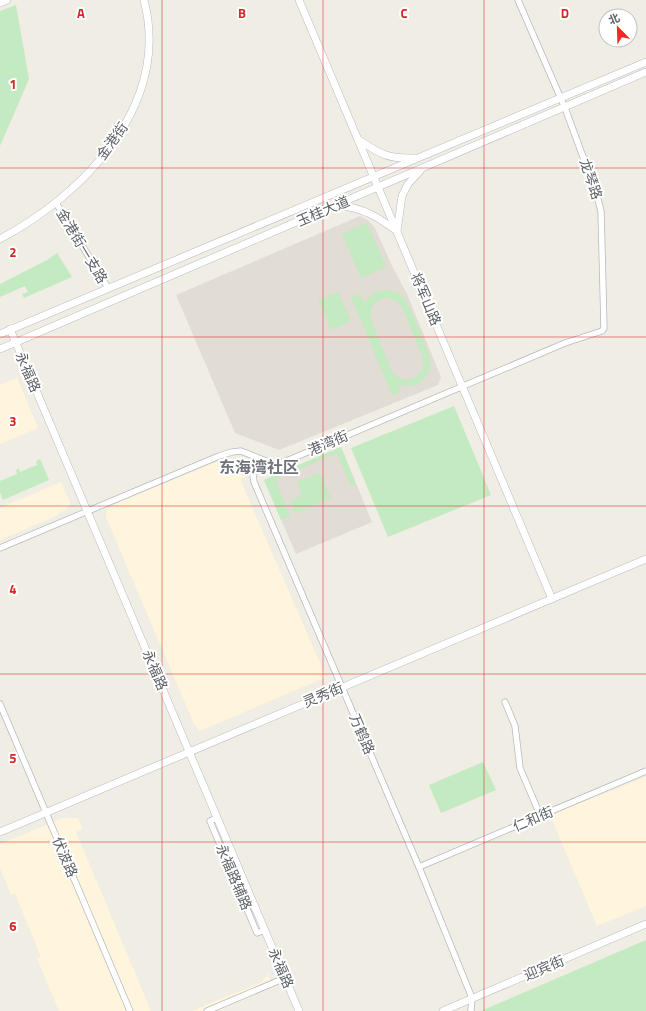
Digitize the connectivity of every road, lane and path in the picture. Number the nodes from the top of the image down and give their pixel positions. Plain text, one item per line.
1 (7, 0) edge
2 (144, 0) edge
3 (300, 0) edge
4 (518, 0) edge
5 (0, 3) edge
6 (646, 62) edge
7 (646, 72) edge
8 (560, 98) junction
9 (564, 108) junction
10 (358, 140) junction
11 (418, 158) junction
12 (423, 168) junction
13 (374, 177) junction
14 (379, 188) junction
15 (56, 203) junction
16 (339, 205) junction
17 (397, 231) junction
18 (0, 239) edge
19 (108, 288) junction
20 (10, 329) junction
21 (0, 334) edge
22 (16, 342) junction
23 (565, 343) joint
24 (0, 349) edge
25 (462, 386) junction
26 (257, 458) junction
27 (88, 511) junction
28 (0, 548) edge
29 (646, 559) edge
30 (552, 599) junction
31 (342, 687) junction
32 (505, 702) dead end
33 (0, 704) edge
34 (189, 752) junction
35 (646, 771) edge
36 (45, 812) junction
37 (540, 815) junction
38 (0, 832) edge
39 (419, 867) junction
40 (646, 924) edge
41 (285, 978) junction
42 (472, 998) junction
43 (130, 1011) edge
44 (207, 1011) edge
45 (299, 1011) edge
46 (443, 1011) edge
47 (471, 1011) edge

1 - 5 main road
2 - 15 main road, 金港街
3 - 10 main road, 将军山路
4 - 8 street, 龙琴路
6 - 8 main road, 玉桂大道
7 - 9 main road, 玉桂大道
8 - 9 street, 龙琴路
8 - 11 main road, 玉桂大道
9 - 12 main road, 玉桂大道
9 - 23 street, 龙琴路
10 - 11 main road
10 - 13 main road, 将军山路
11 - 13 main road, 玉桂大道
12 - 14 main road, 玉桂大道
12 - 17 main road
13 - 14 main road, 将军山路
13 - 19 main road, 玉桂大道
14 - 16 main road, 玉桂大道
14 - 17 main road, 将军山路
15 - 18 main road, 金港街
15 - 19 street, 金港街一支路
16 - 17 main road
16 - 22 main road, 玉桂大道
17 - 25 main road, 将军山路
19 - 20 main road, 玉桂大道
20 - 21 main road, 玉桂大道
20 - 22 main road, 永福路
22 - 24 main road, 玉桂大道
22 - 27 main road, 永福路
23 - 25 street, 港湾街
25 - 26 street, 港湾街
25 - 30 main road, 将军山路
26 - 27 street, 港湾街
26 - 31 street, 万鹤路
27 - 28 street, 港湾街
27 - 34 main road, 永福路
29 - 30 main road, 灵秀街
30 - 31 main road, 灵秀街
31 - 34 main road, 灵秀街
31 - 39 street, 万鹤路
32 - 37 street
33 - 36 street, 伏波路
34 - 36 main road, 灵秀街
34 - 41 main road, 永福路
35 - 37 street, 仁和街
36 - 38 main road, 灵秀街
36 - 43 street, 伏波路
37 - 39 street, 仁和街
39 - 42 street, 万鹤路
40 - 42 main road, 迎宾街
41 - 44 street
41 - 45 main road, 永福路
42 - 46 main road, 迎宾街
42 - 47 street, 万鹤路

